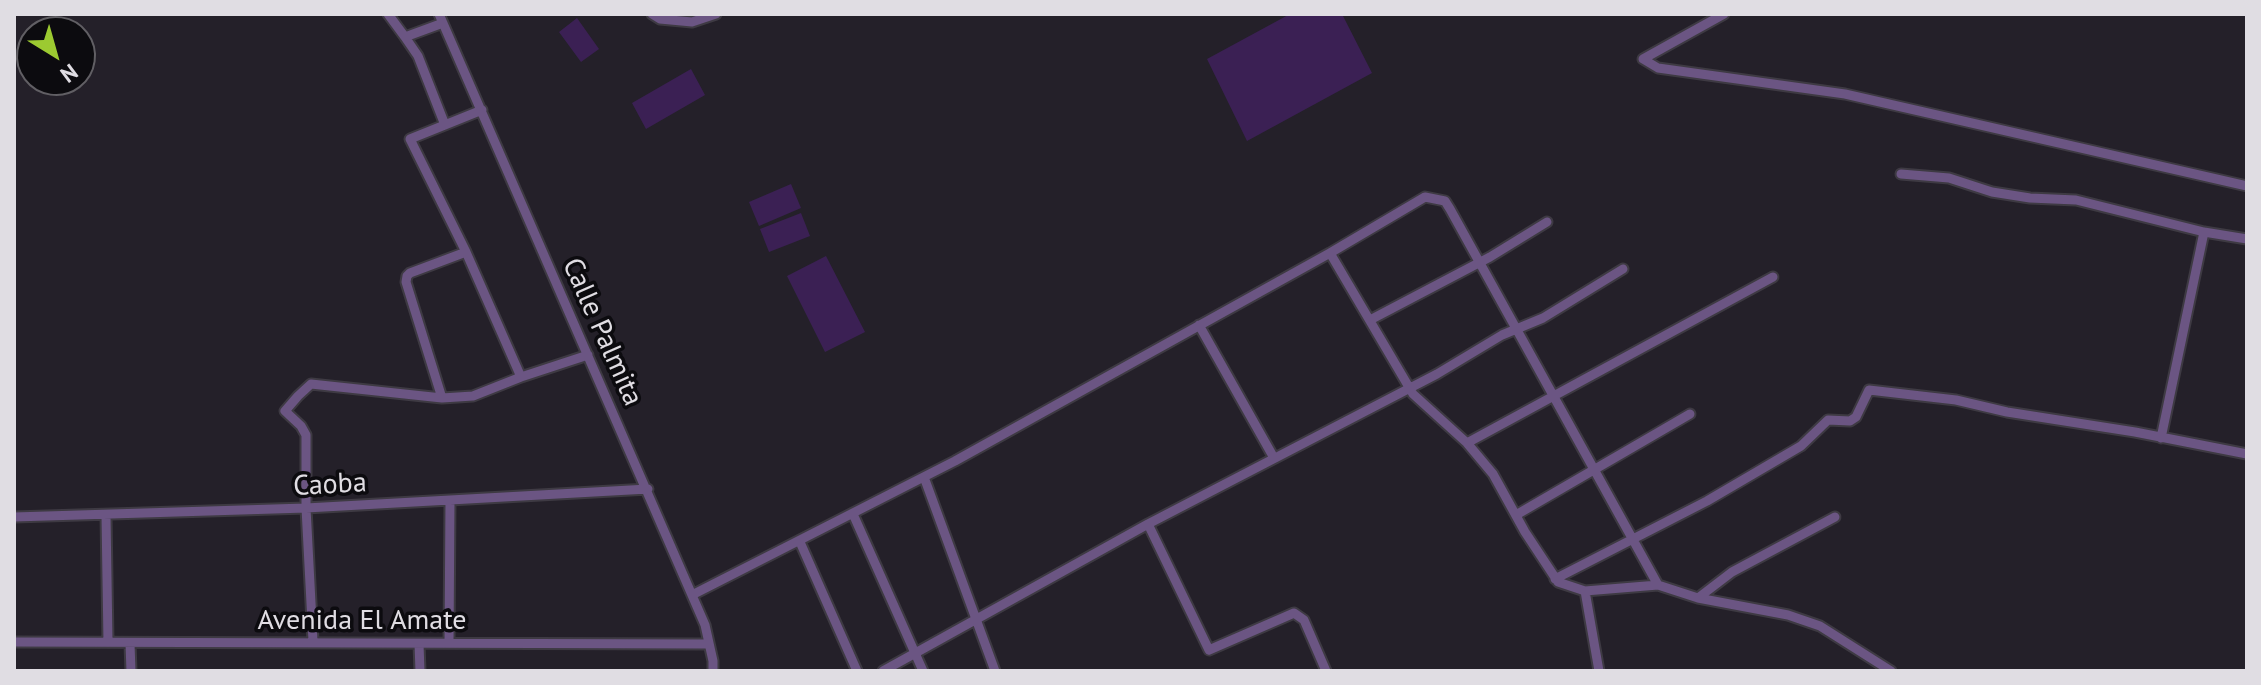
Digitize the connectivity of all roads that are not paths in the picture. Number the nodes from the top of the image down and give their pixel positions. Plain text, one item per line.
1 (388, 14) edge
2 (652, 14) edge
3 (716, 14) edge
4 (1724, 14) edge
5 (441, 18) edge
6 (405, 37) junction
7 (482, 110) junction
8 (445, 125) junction
9 (1901, 174) dead end
10 (2247, 186) edge
11 (1547, 222) dead end
12 (2204, 232) junction
13 (2247, 239) edge
14 (466, 252) junction
15 (1330, 253) junction
16 (1478, 263) junction
17 (1623, 269) dead end
18 (1773, 277) dead end
19 (1370, 320) junction
20 (1199, 325) junction
21 (1517, 329) junction
22 (588, 355) junction
23 (521, 377) junction
24 (1410, 387) junction
25 (1552, 397) junction
26 (442, 398) junction
27 (1690, 414) dead end
28 (2161, 438) junction
29 (1467, 443) junction
30 (2247, 454) edge
31 (1274, 458) junction
32 (1593, 469) junction
33 (924, 477) junction
34 (648, 489) junction
35 (450, 501) junction
36 (306, 508) junction
37 (853, 514) junction
38 (1516, 515) junction
39 (106, 516) junction
40 (14, 517) edge
41 (1835, 517) dead end
42 (1148, 524) junction
43 (1631, 539) junction
44 (800, 542) junction
45 (1555, 579) junction
46 (1658, 585) junction
47 (1585, 591) junction
48 (692, 595) junction
49 (1698, 598) junction
50 (974, 620) junction
51 (313, 641) junction
52 (14, 642) edge
53 (108, 642) junction
54 (449, 643) junction
55 (130, 644) junction
56 (419, 644) junction
57 (709, 644) junction
58 (916, 651) junction
59 (131, 671) edge
60 (420, 671) edge
61 (713, 671) edge
62 (857, 671) edge
63 (883, 671) edge
64 (923, 671) edge
65 (995, 671) edge
66 (1326, 671) edge
67 (1599, 671) edge
68 (1891, 671) edge

1 - 6 street
2 - 3 street
4 - 10 street
5 - 6 street
5 - 7 street, Calle Palmita
6 - 8 street
7 - 8 street
7 - 22 street, Calle Palmita
8 - 14 street
9 - 12 street
11 - 16 street
12 - 13 street
12 - 28 street
14 - 23 street
14 - 26 street
15 - 16 street
15 - 19 street
15 - 20 street
16 - 19 street
16 - 21 street
17 - 21 street
18 - 25 street
19 - 24 street
20 - 31 street
20 - 33 street
21 - 24 street
21 - 25 street
22 - 23 street
22 - 34 street, Calle Palmita
23 - 26 street
24 - 29 street
24 - 31 street
25 - 29 street
25 - 32 street
26 - 36 street
27 - 32 street
28 - 30 street
28 - 43 street
29 - 38 street
31 - 42 street
32 - 38 street
32 - 43 street
33 - 37 street
33 - 50 street
34 - 35 street, Caoba
34 - 48 street, Calle Palmita
35 - 36 street, Caoba
35 - 54 street
36 - 39 street, Caoba
36 - 51 street
37 - 44 street
37 - 58 street
38 - 45 street
39 - 40 street, Caoba
39 - 53 street
41 - 49 street
42 - 50 street
42 - 66 street
43 - 45 street
43 - 46 street
44 - 48 street
44 - 62 street
45 - 47 street
46 - 47 street
46 - 49 street
47 - 67 street
48 - 57 street, Calle Palmita
49 - 68 street
50 - 58 street
50 - 65 street
51 - 55 street, Avenida El Amate
51 - 56 street, Avenida El Amate
52 - 53 street, Avenida El Amate
53 - 55 street, Avenida El Amate
54 - 56 street, Avenida El Amate
54 - 57 street, Avenida El Amate
55 - 59 street
56 - 60 street
57 - 61 street, Calle Palmita
58 - 63 street
58 - 64 street

